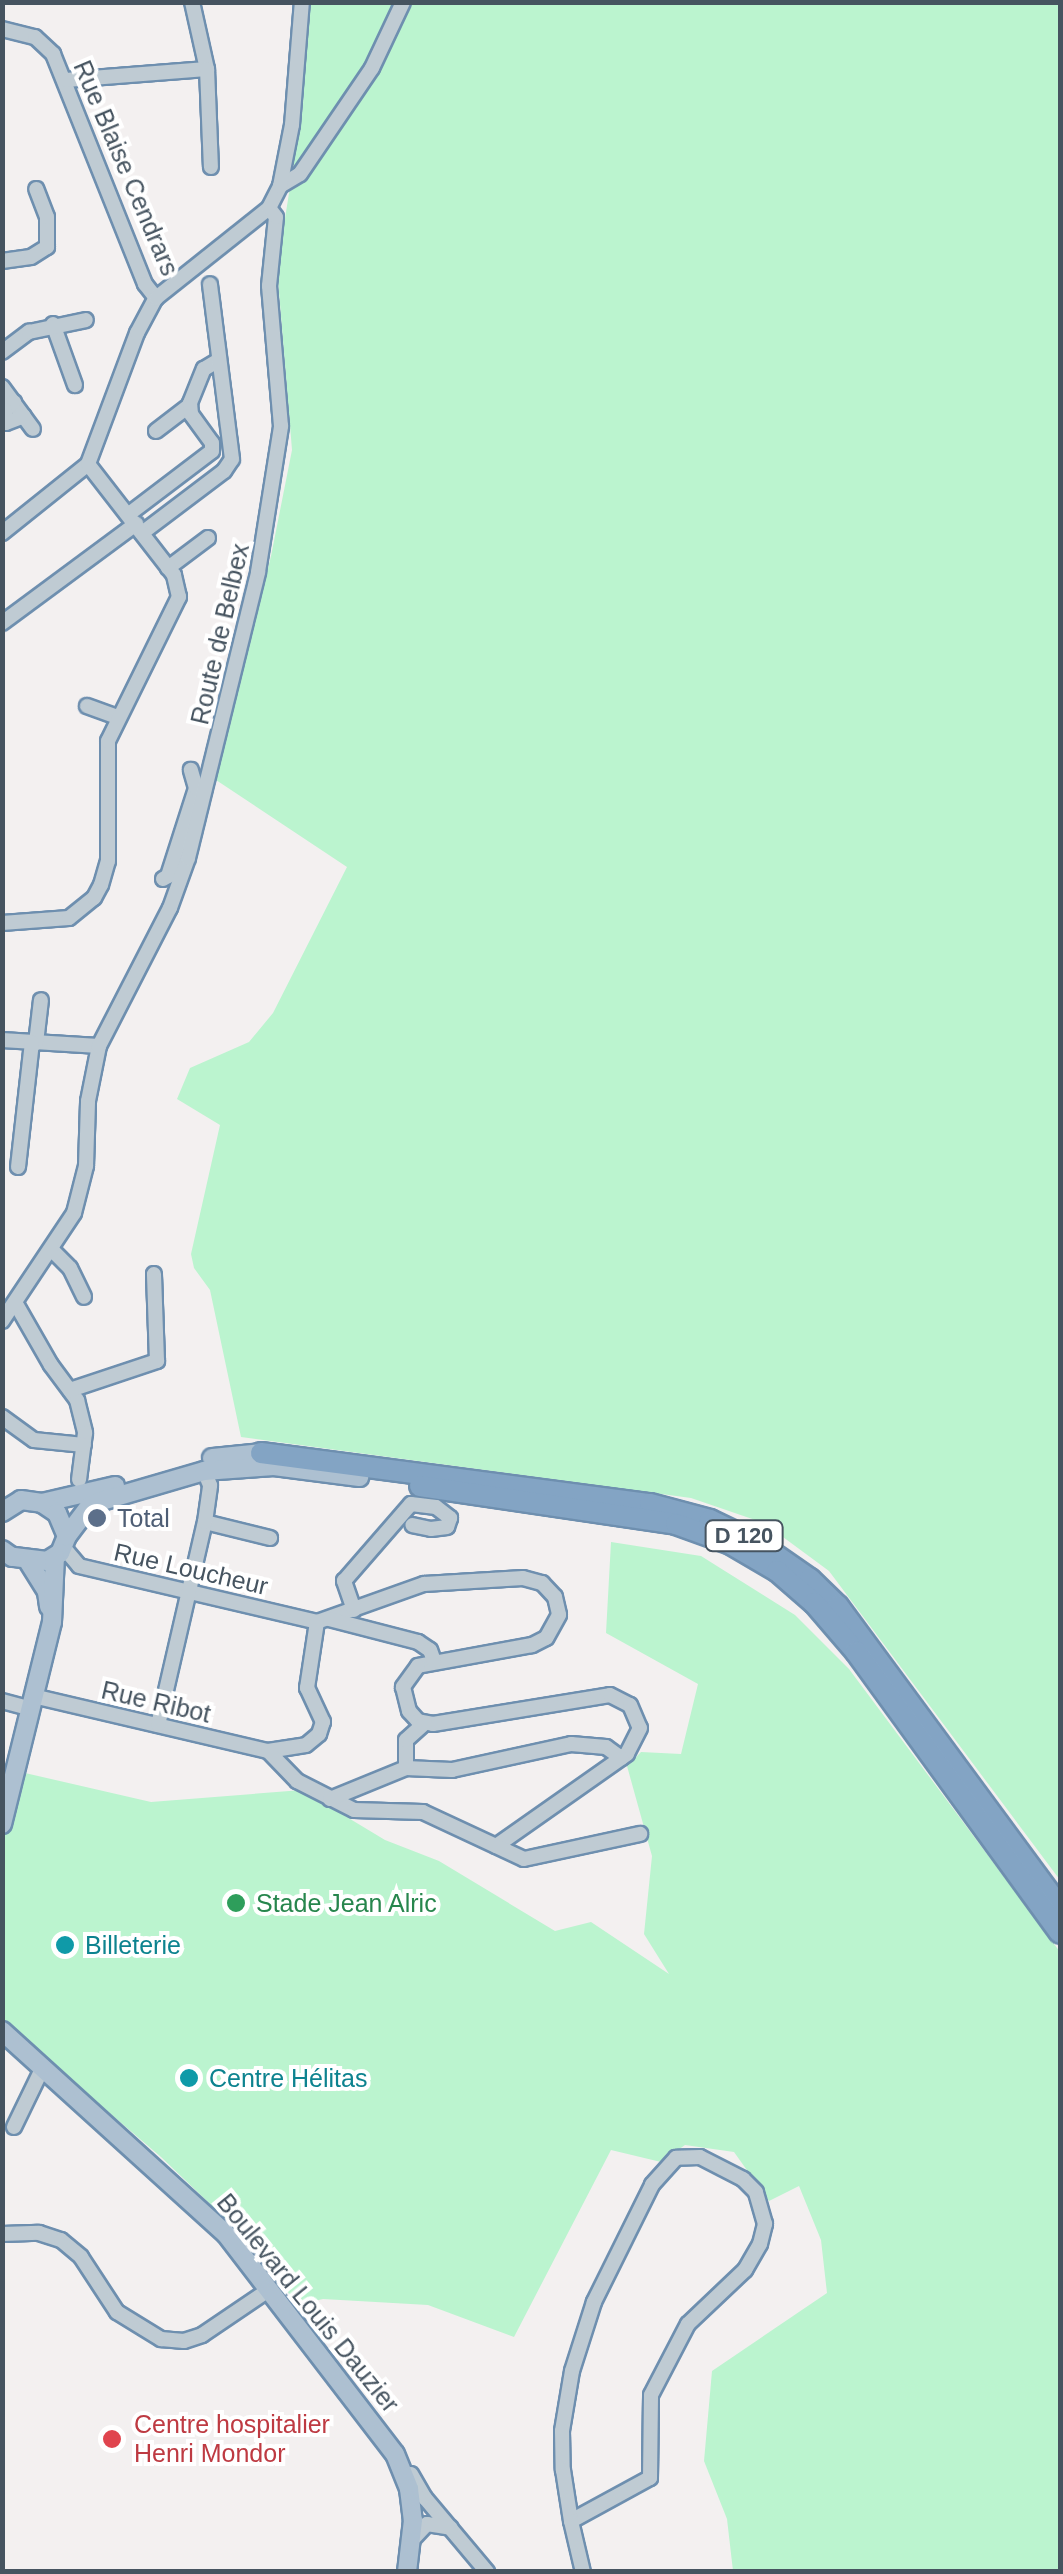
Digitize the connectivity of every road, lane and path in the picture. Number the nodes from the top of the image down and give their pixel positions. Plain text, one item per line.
1 (192, 2) edge
2 (302, 2) edge
3 (403, 2) edge
4 (2, 29) edge
5 (207, 70) junction
6 (66, 80) junction
7 (211, 167) dead end
8 (280, 186) junction
9 (36, 190) dead end
10 (269, 208) junction
11 (2, 261) edge
12 (210, 284) dead end
13 (156, 298) junction
14 (86, 320) dead end
15 (53, 324) junction
16 (2, 352) edge
17 (220, 360) junction
18 (75, 385) dead end
19 (2, 386) edge
20 (190, 405) junction
21 (29, 422) dead end
22 (156, 431) dead end
23 (88, 464) junction
24 (136, 524) junction
25 (2, 533) edge
26 (208, 538) dead end
27 (168, 568) junction
28 (2, 623) edge
29 (87, 706) dead end
30 (118, 717) junction
31 (191, 770) dead end
32 (182, 856) junction
33 (162, 879) dead end
34 (2, 923) edge
35 (40, 1000) dead end
36 (2, 1040) edge
37 (34, 1043) junction
38 (100, 1046) junction
39 (18, 1166) dead end
40 (52, 1250) junction
41 (154, 1274) dead end
42 (84, 1297) dead end
43 (16, 1304) junction
44 (2, 1321) edge
45 (70, 1390) junction
46 (2, 1417) edge
47 (84, 1444) junction
48 (261, 1453) joint
49 (204, 1472) junction
50 (358, 1477) joint
51 (78, 1480) dead end
52 (2, 1492) edge
53 (21, 1500) junction
54 (42, 1503) junction
55 (2, 1512) edge
56 (205, 1522) junction
57 (412, 1525) dead end
58 (270, 1538) dead end
59 (62, 1547) junction
60 (3, 1551) edge
61 (28, 1561) junction
62 (188, 1591) junction
63 (354, 1610) junction
64 (323, 1620) junction
65 (52, 1622) junction
66 (434, 1661) junction
67 (2, 1701) edge
68 (32, 1702) junction
69 (424, 1723) junction
70 (158, 1726) junction
71 (268, 1751) junction
72 (621, 1758) junction
73 (406, 1768) junction
74 (330, 1800) junction
75 (2, 1824) edge
76 (640, 1834) dead end
77 (496, 1846) junction
78 (1060, 1907) edge
79 (1060, 1933) edge
80 (2, 2031) edge
81 (42, 2067) junction
82 (14, 2128) dead end
83 (2, 2234) edge
84 (270, 2289) junction
85 (396, 2454) junction
86 (571, 2521) junction
87 (452, 2528) junction
88 (412, 2540) junction
89 (406, 2572) edge
90 (486, 2572) edge
91 (583, 2572) edge

1 - 5 street
2 - 8 street
3 - 8 street
4 - 6 street, Rue Blaise Cendrars
5 - 6 street
5 - 7 street
6 - 13 street, Rue Blaise Cendrars
8 - 10 street
9 - 11 street
10 - 13 street
10 - 32 street, Route de Belbex
12 - 17 street
13 - 23 street
14 - 15 street
15 - 16 street
15 - 18 street
17 - 20 street
17 - 24 street
19 - 21 street
20 - 22 street
20 - 24 street
23 - 24 street
23 - 25 street
24 - 27 street
24 - 28 street
26 - 27 street
27 - 30 street
29 - 30 street
30 - 34 street
31 - 32 street
32 - 33 street
32 - 38 street, Route de Belbex
35 - 37 street
36 - 37 street
37 - 38 street
37 - 39 street
38 - 40 street, Route de Belbex
40 - 42 street
40 - 43 street, Route de Belbex
41 - 45 street
43 - 44 street, Route de Belbex
43 - 45 street
45 - 47 street
46 - 47 street
47 - 51 street
48 - 54 main road, D 120
48 - 78 highway, D 120
49 - 50 main road, D 120
49 - 56 street
49 - 59 main road, D 120
50 - 79 highway, D 120
52 - 53 main road
53 - 54 main road
53 - 55 main road
54 - 59 main road
56 - 58 street
56 - 62 street
57 - 63 street
59 - 61 main road
59 - 62 street, Rue Loucheur
59 - 65 main road
60 - 61 main road
61 - 65 main road
62 - 64 street, Rue Loucheur
62 - 70 street
63 - 64 street
63 - 66 street
64 - 66 street, Rue Loucheur
64 - 71 street
65 - 68 main road
66 - 69 street
67 - 68 street, Rue Ribot
68 - 70 street, Rue Ribot
68 - 75 main road
69 - 72 street
69 - 73 street
70 - 71 street, Rue Ribot
71 - 74 street
72 - 73 street
72 - 77 street
73 - 74 street
74 - 77 street
76 - 77 street
80 - 81 main road, Boulevard Louis Dauzier
81 - 82 street
81 - 84 main road, Boulevard Louis Dauzier
83 - 84 street
84 - 85 main road, Boulevard Louis Dauzier
85 - 87 street
85 - 88 main road, Boulevard Louis Dauzier
86 - 86 street
86 - 91 street
87 - 88 street
87 - 90 street
88 - 89 main road, Boulevard Louis Dauzier

